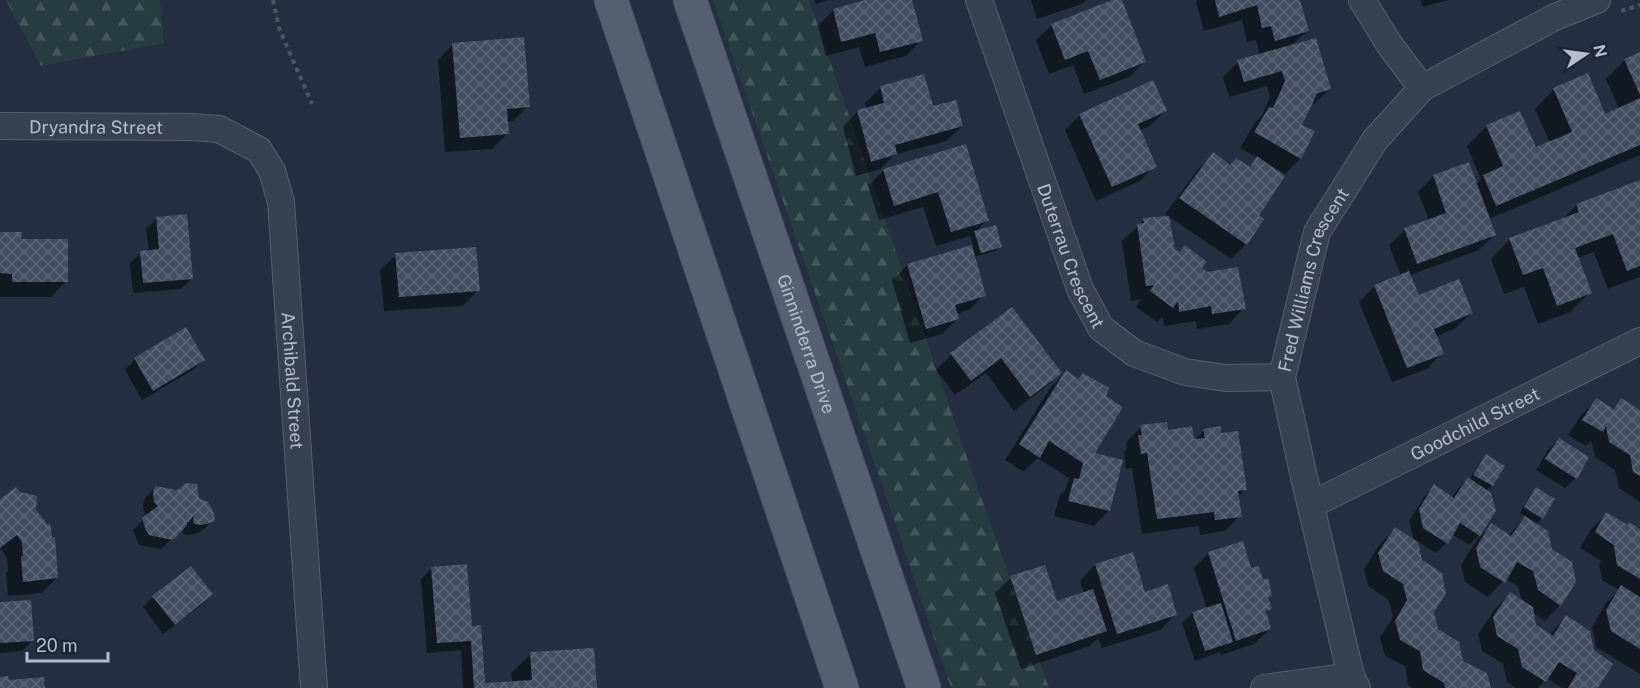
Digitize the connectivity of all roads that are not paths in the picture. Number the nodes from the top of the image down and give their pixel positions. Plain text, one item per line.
1 (611, 0) edge
2 (690, 0) edge
3 (980, 0) edge
4 (1362, 0) edge
5 (1604, 7) edge
6 (1422, 88) junction
7 (0, 126) edge
8 (191, 127) joint
9 (1640, 341) edge
10 (1282, 376) junction
11 (1311, 506) junction
12 (1354, 682) edge
13 (314, 688) edge
14 (843, 688) edge
15 (924, 688) edge
16 (1264, 688) edge

1 - 14 main road
2 - 15 main road, Ginninderra Drive
3 - 10 street, Duterrau Crescent
4 - 6 street
5 - 6 street, Fred Williams Crescent
6 - 10 street, Fred Williams Crescent
7 - 8 street, Dryandra Street
8 - 13 street, Archibald Street
9 - 11 street, Goodchild Street
10 - 11 street, Fred Williams Crescent
11 - 12 street, Fred Williams Crescent
12 - 16 street

